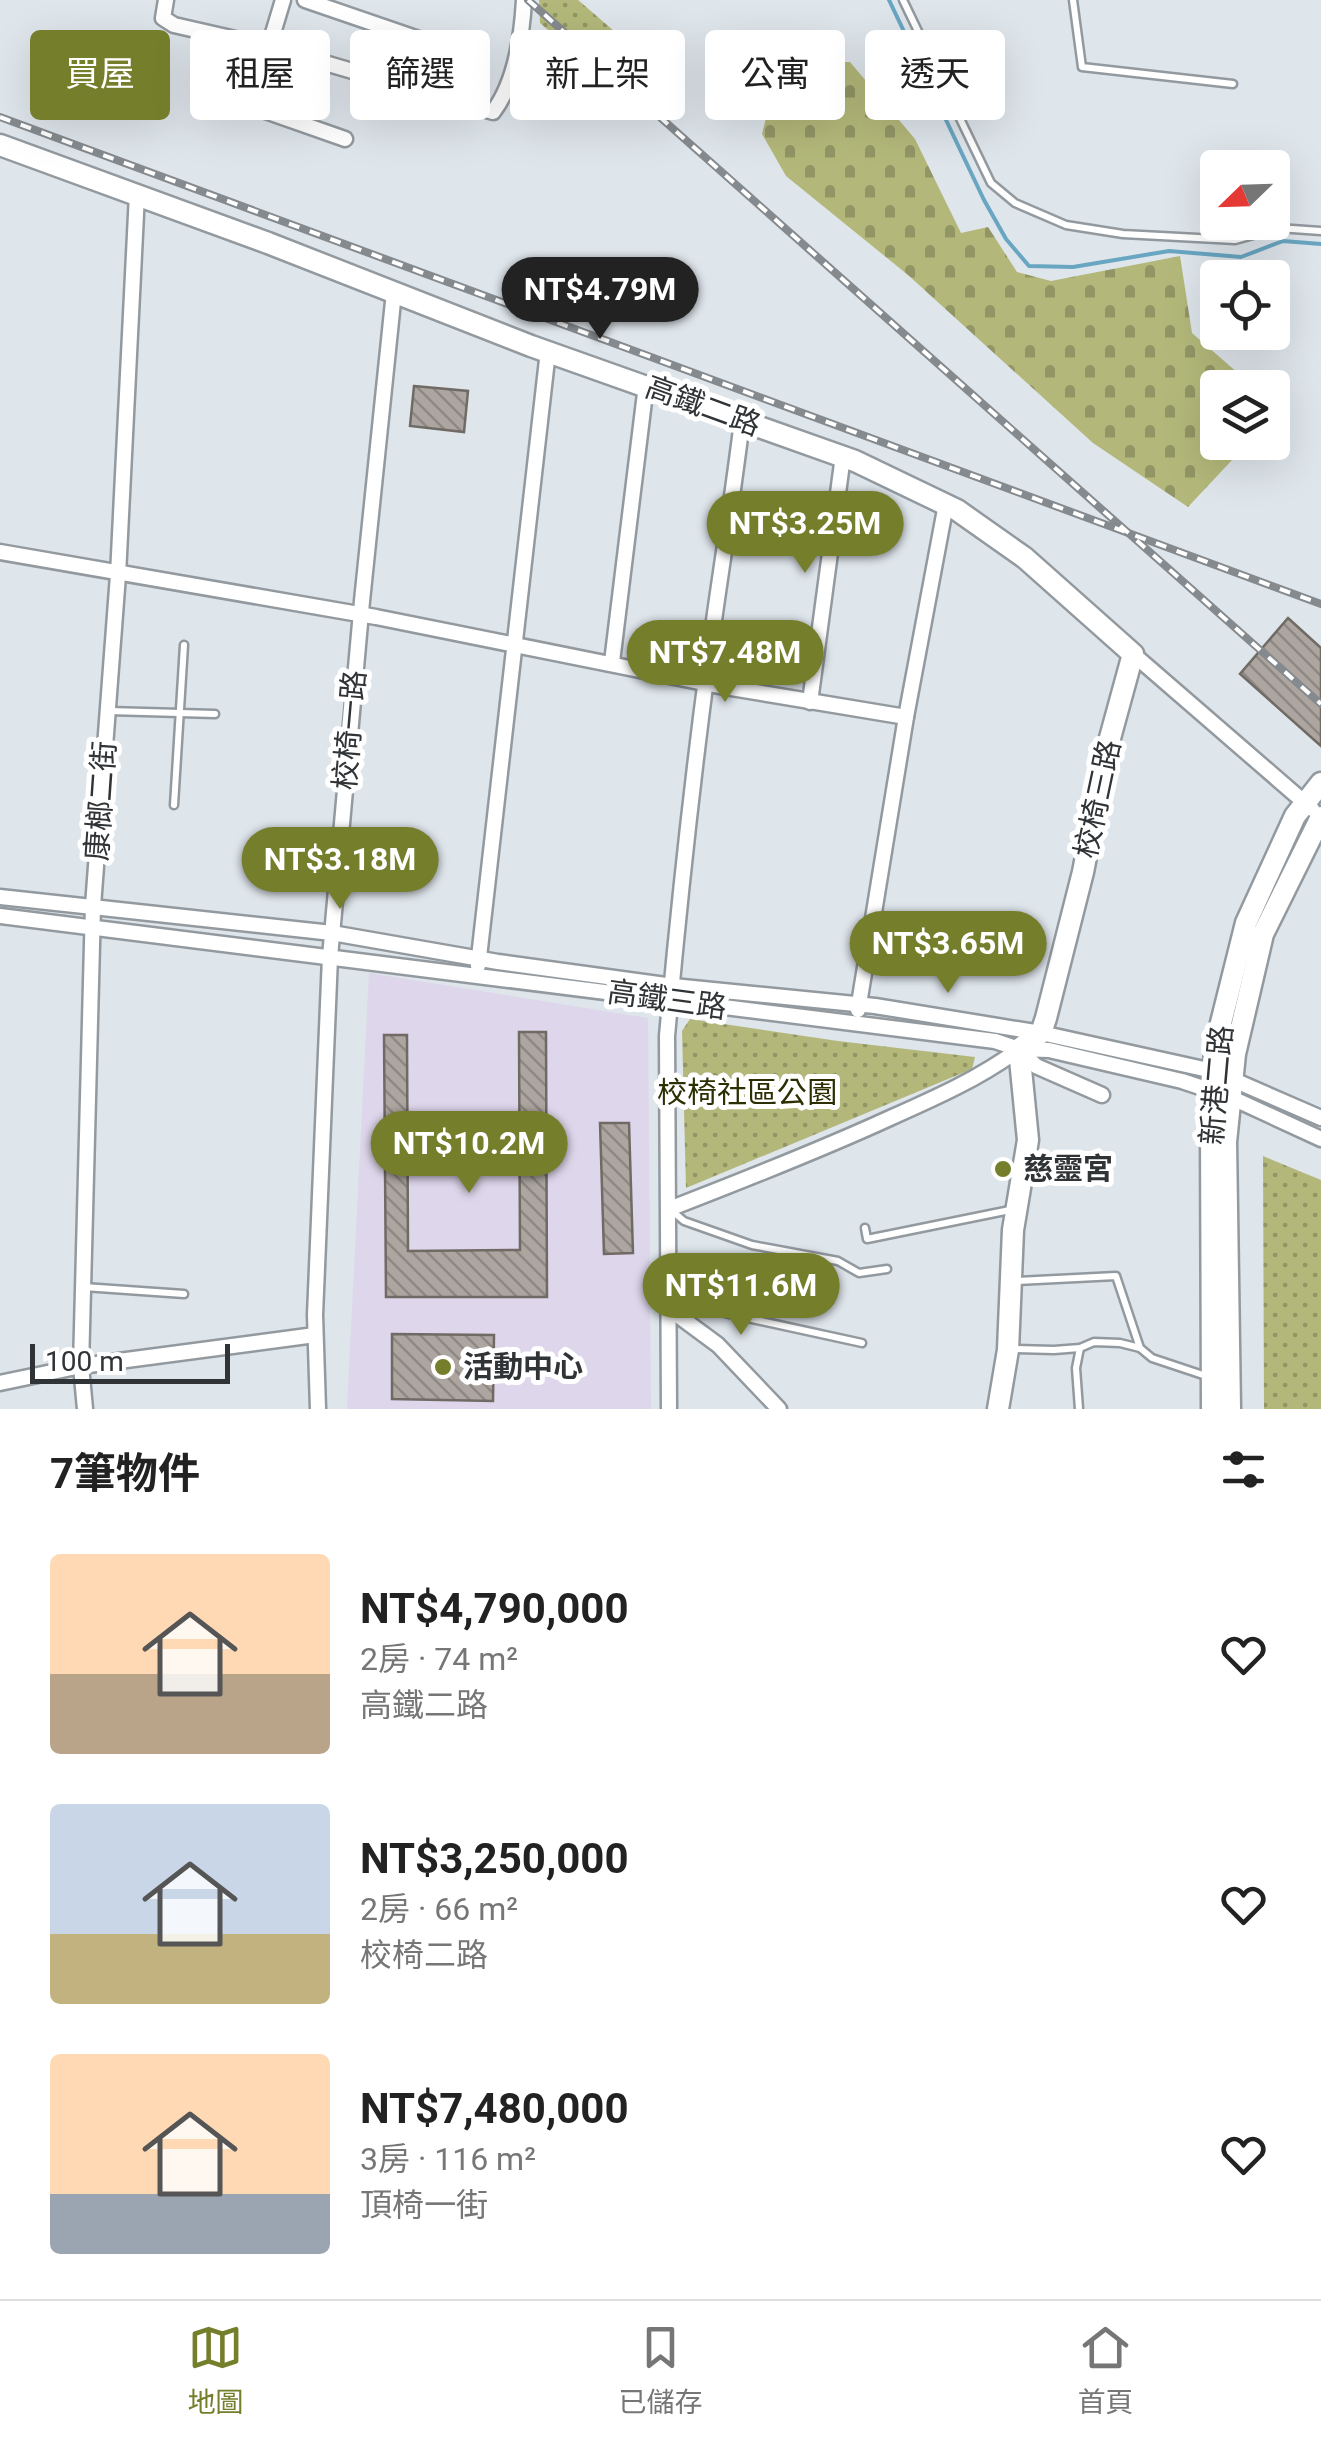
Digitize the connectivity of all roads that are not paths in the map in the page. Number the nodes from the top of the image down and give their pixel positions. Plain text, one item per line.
1 (166, 0) edge
2 (283, 0) edge
3 (305, 0) edge
4 (524, 0) edge
5 (902, 0) edge
6 (1073, 0) edge
7 (196, 30) edge
8 (275, 30) edge
9 (392, 30) edge
10 (521, 30) edge
11 (510, 75) edge
12 (1233, 84) dead end
13 (490, 111) edge
14 (291, 120) edge
15 (345, 139) dead end
16 (0, 145) edge
17 (137, 194) junction
18 (1321, 232) edge
19 (394, 292) junction
20 (548, 351) junction
21 (646, 385) junction
22 (742, 421) junction
23 (843, 456) junction
24 (946, 504) junction
25 (0, 552) edge
26 (118, 575) junction
27 (361, 614) junction
28 (513, 644) junction
29 (184, 645) dead end
30 (1134, 654) junction
31 (612, 662) junction
32 (706, 682) junction
33 (810, 702) junction
34 (108, 712) junction
35 (180, 714) junction
36 (215, 714) dead end
37 (906, 716) junction
38 (1321, 783) edge
39 (1302, 803) junction
40 (174, 806) dead end
41 (1321, 816) edge
42 (0, 897) edge
43 (93, 906) junction
44 (0, 916) edge
45 (92, 928) junction
46 (332, 933) junction
47 (330, 958) junction
48 (479, 958) junction
49 (477, 975) junction
50 (673, 994) junction
51 (859, 1004) junction
52 (855, 1025) junction
53 (1041, 1034) junction
54 (1019, 1050) junction
55 (1222, 1084) junction
56 (1102, 1095) dead end
57 (1321, 1118) edge
58 (1321, 1139) edge
59 (1016, 1208) junction
60 (670, 1209) junction
61 (865, 1228) dead end
62 (886, 1269) dead end
63 (1010, 1281) junction
64 (83, 1287) junction
65 (184, 1294) dead end
66 (668, 1308) junction
67 (315, 1334) junction
68 (862, 1343) dead end
69 (1080, 1348) junction
70 (1140, 1348) junction
71 (1008, 1350) junction
72 (81, 1366) junction
73 (1212, 1378) junction
74 (0, 1384) edge
75 (86, 1409) edge
76 (318, 1409) edge
77 (669, 1409) edge
78 (779, 1409) edge
79 (998, 1409) edge
80 (1079, 1409) edge
81 (1212, 1409) edge
82 (1230, 1409) edge

1 - 7 street
2 - 8 street
3 - 9 street
4 - 10 street
5 - 18 lane
6 - 12 lane
11 - 13 street
14 - 15 street
16 - 17 street, 高鐵二路
17 - 19 street, 高鐵二路
17 - 26 street, 康榔二街
19 - 20 street, 高鐵二路
19 - 27 street, 校椅一路
20 - 21 street, 高鐵二路
20 - 28 street
21 - 22 street, 高鐵二路
21 - 31 street
22 - 23 street, 高鐵二路
22 - 32 street
23 - 24 street, 高鐵二路
23 - 33 street
24 - 30 street, 高鐵二路
24 - 37 street
25 - 26 street
26 - 27 street
26 - 34 street, 康榔二街
27 - 28 street
27 - 46 street, 校椅一路
28 - 31 street
28 - 48 street
29 - 35 lane
30 - 39 street, 高鐵二路
30 - 53 street, 校椅三路
31 - 32 street
32 - 33 street
32 - 50 street
33 - 37 street
34 - 35 lane
34 - 43 street, 康榔二街
35 - 36 lane
35 - 40 lane
37 - 51 street
38 - 39 street, 新港二路
39 - 41 street, 高鐵二路
39 - 55 street, 新港二路
41 - 55 street, 新港二路
42 - 43 street, 高鐵三路
43 - 45 street, 康榔二街
43 - 46 street, 高鐵三路
44 - 45 street, 高鐵三路
45 - 47 street, 高鐵三路
45 - 64 street, 康榔二街
46 - 47 street, 校椅一路
46 - 48 street, 高鐵三路
47 - 49 street, 高鐵三路
47 - 67 street, 校椅一路
48 - 49 street
48 - 50 street, 高鐵三路
49 - 50 street, 高鐵三路
50 - 51 street, 高鐵三路
50 - 52 street, 高鐵三路
50 - 60 street
51 - 52 street
51 - 53 street, 高鐵三路
52 - 54 street, 高鐵三路
53 - 54 street
53 - 55 street, 高鐵三路
54 - 55 street, 高鐵三路
54 - 56 street
54 - 59 street
54 - 60 street
55 - 57 street, 高鐵三路
55 - 58 street, 高鐵三路
55 - 73 street, 新港二路
55 - 82 street, 新港二路
59 - 61 lane
59 - 63 street
60 - 62 lane
60 - 66 street
63 - 70 lane
63 - 71 street
64 - 65 lane
64 - 72 street, 康榔二街
66 - 68 lane
66 - 77 street
66 - 78 street
67 - 72 street
67 - 76 street, 校椅一路
69 - 70 lane
69 - 71 lane
69 - 80 lane
70 - 73 lane
71 - 79 street
72 - 74 street
72 - 75 street, 康榔二街
73 - 81 street, 新港二路

